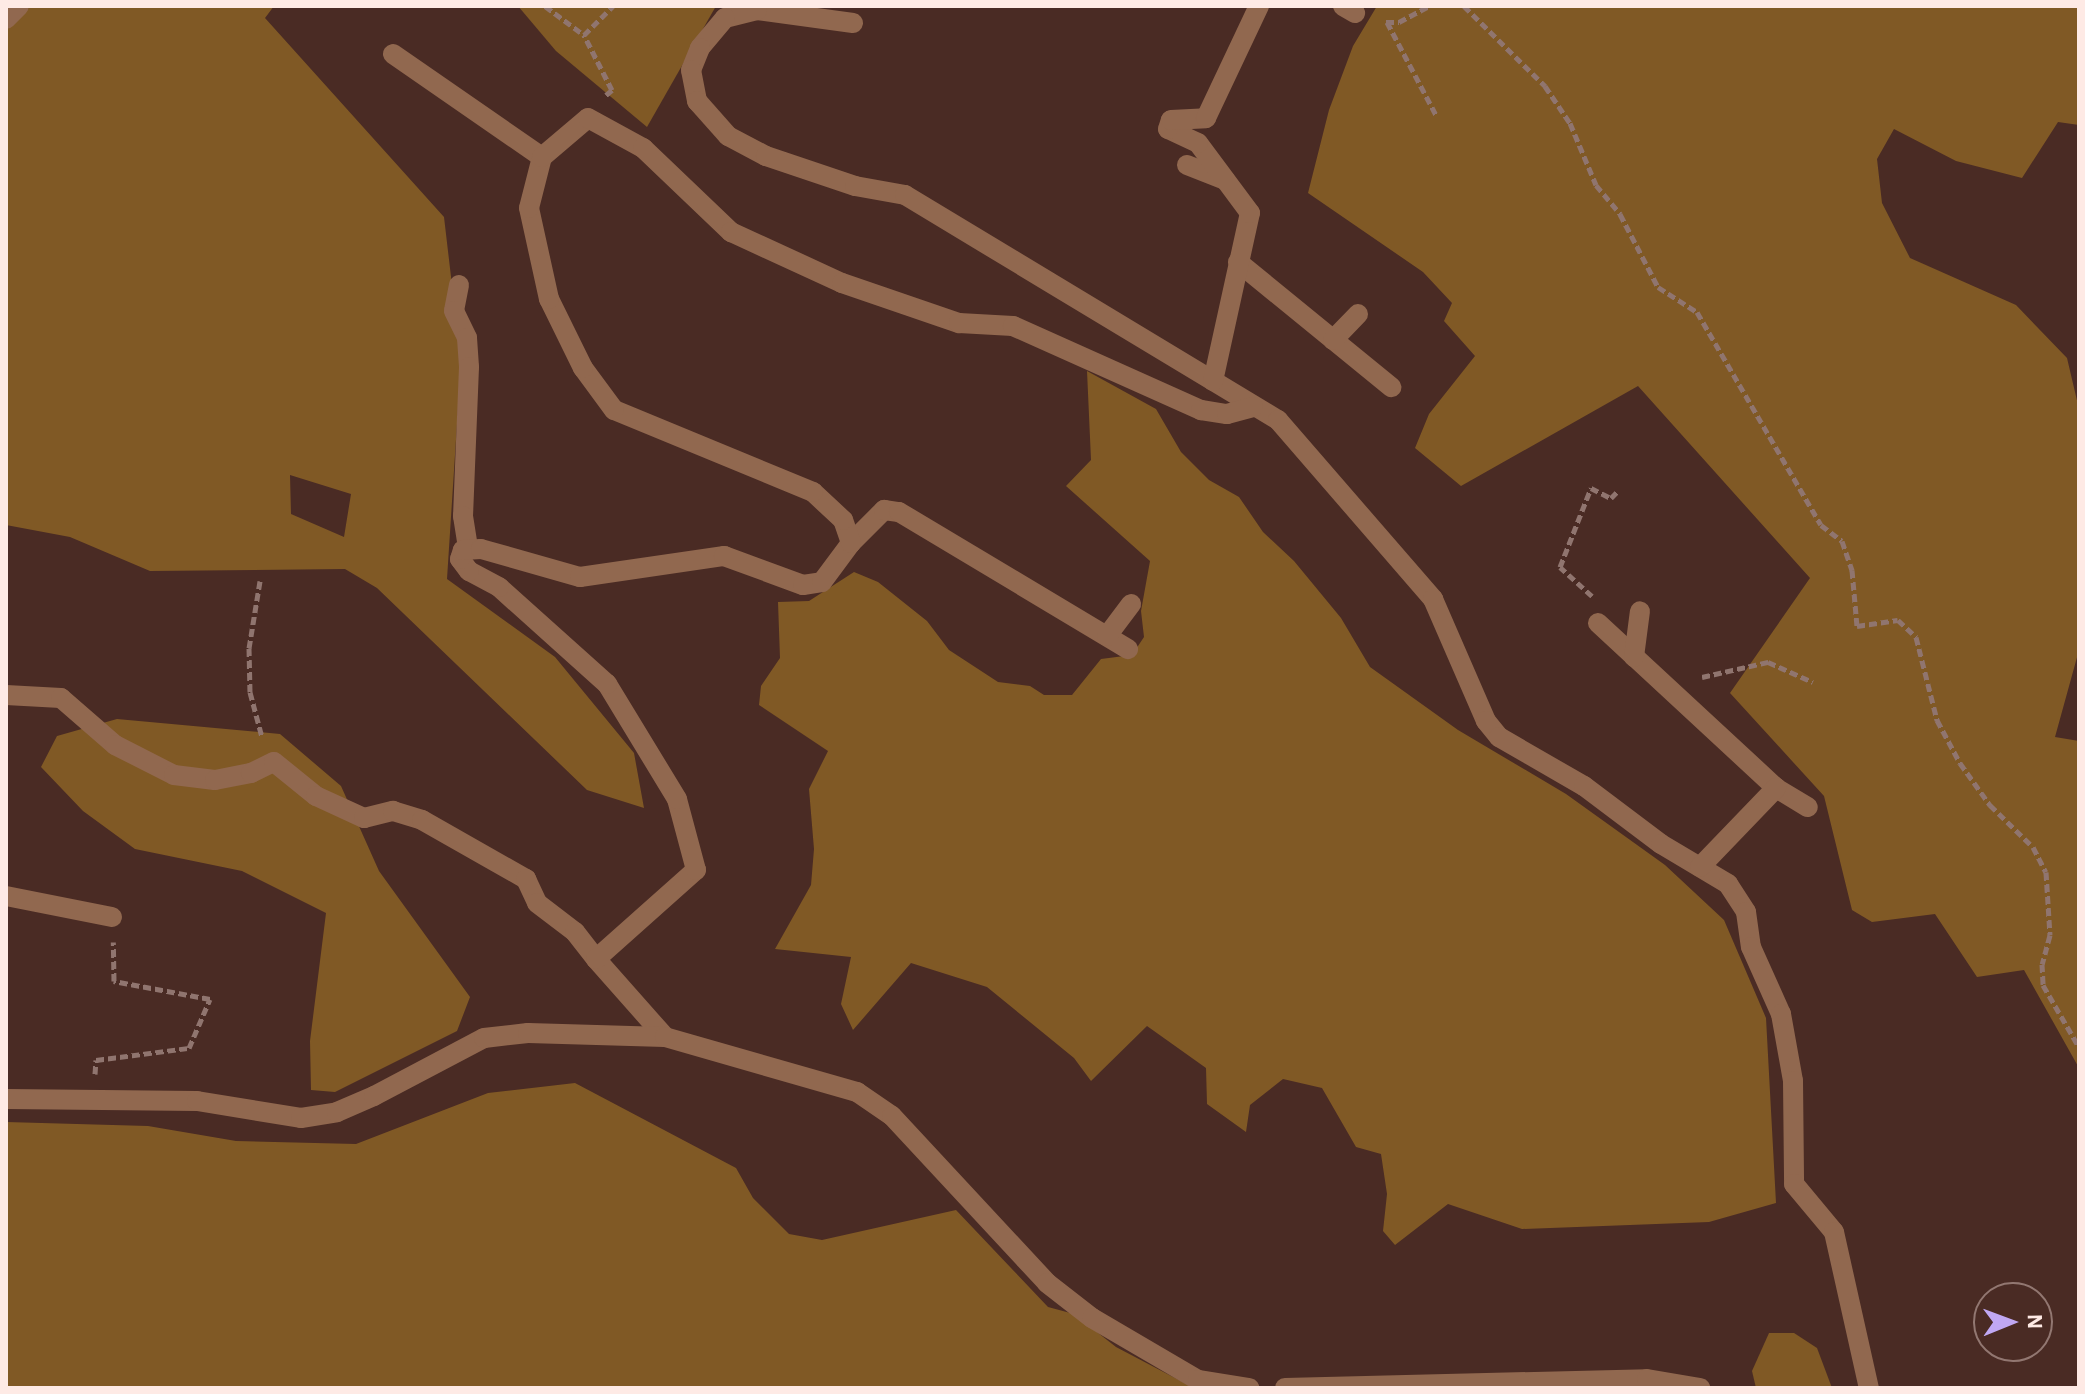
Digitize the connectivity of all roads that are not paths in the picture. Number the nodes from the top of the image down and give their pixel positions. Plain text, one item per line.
1 (19, 6) edge
2 (1259, 6) edge
3 (6, 19) edge
4 (853, 23) dead end
5 (393, 54) dead end
6 (542, 157) junction
7 (1187, 165) dead end
8 (1225, 180) junction
9 (1238, 262) junction
10 (459, 285) dead end
11 (1358, 314) dead end
12 (1333, 340) junction
13 (1213, 381) junction
14 (1391, 387) dead end
15 (1253, 407) junction
16 (851, 543) junction
17 (468, 549) junction
18 (1131, 604) dead end
19 (1640, 611) dead end
20 (1598, 623) dead end
21 (1107, 636) junction
22 (1128, 649) dead end
23 (1634, 657) junction
24 (6, 695) edge
25 (1776, 788) junction
26 (1808, 807) dead end
27 (1700, 867) junction
28 (6, 896) edge
29 (112, 917) road end
30 (596, 959) junction
31 (665, 1037) junction
32 (6, 1099) edge
33 (1447, 1386) edge
34 (1249, 1388) edge
35 (1285, 1388) edge
36 (1700, 1388) edge
37 (1869, 1388) edge

1 - 3 street
2 - 8 street
4 - 13 street
5 - 6 street
6 - 15 street
6 - 16 street
7 - 8 street
8 - 9 street
9 - 12 street
9 - 13 street
10 - 17 street
11 - 12 street
12 - 14 street
13 - 15 street
15 - 27 street
16 - 17 street
16 - 21 street
17 - 30 street
18 - 21 street
19 - 23 street
20 - 23 street
21 - 22 street
23 - 25 street
24 - 30 street
25 - 26 street
25 - 27 street
27 - 37 street
28 - 29 street
30 - 31 street
31 - 32 street
31 - 34 street
33 - 35 street
33 - 36 street

